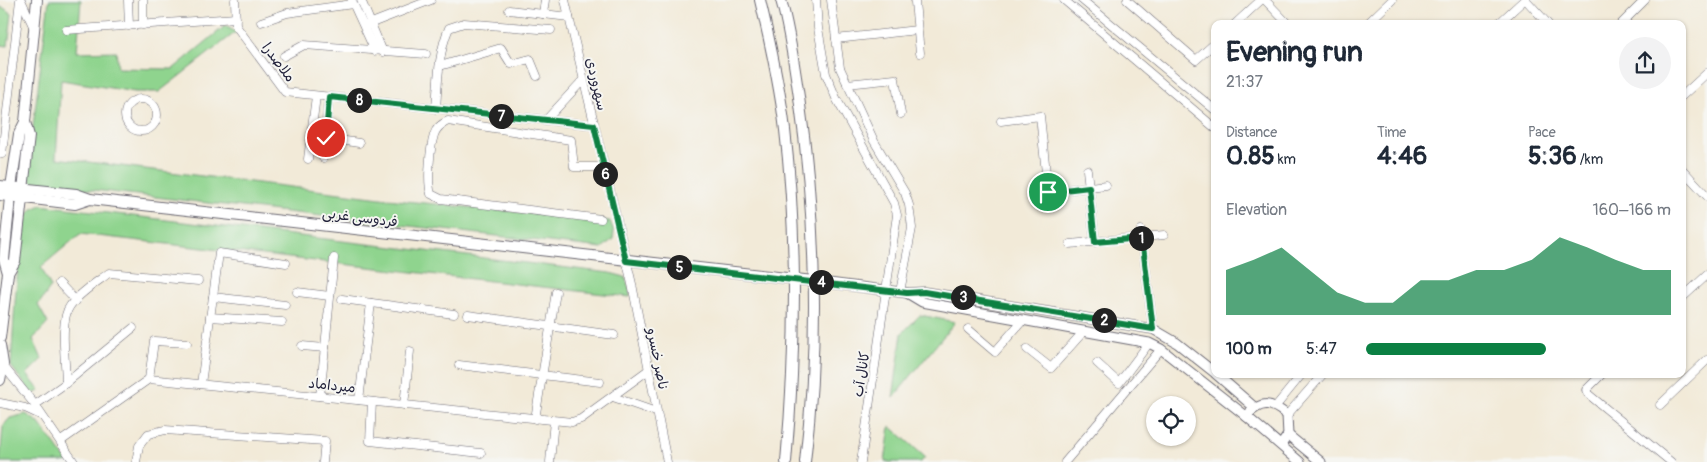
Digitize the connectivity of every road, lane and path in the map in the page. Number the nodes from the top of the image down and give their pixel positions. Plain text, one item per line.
1 (21, 0) edge
2 (38, 0) edge
3 (128, 0) edge
4 (143, 0) edge
5 (235, 0) edge
6 (431, 0) edge
7 (545, 0) edge
8 (565, 0) edge
9 (760, 0) edge
10 (781, 0) edge
11 (816, 0) edge
12 (831, 0) edge
13 (1064, 0) edge
14 (1082, 0) edge
15 (1127, 0) edge
16 (1261, 0) edge
17 (1265, 0) edge
18 (1392, 0) edge
19 (1525, 0) edge
20 (1645, 0) edge
21 (355, 1) edge
22 (914, 2) dead end
23 (509, 10) dead end
24 (543, 14) junction
25 (569, 17) junction
26 (236, 18) junction
27 (1239, 20) edge
28 (1284, 20) edge
29 (1371, 20) edge
30 (1502, 20) edge
31 (1544, 20) edge
32 (1624, 20) edge
33 (261, 22) dead end
34 (143, 25) junction
35 (367, 25) junction
36 (129, 26) junction
37 (34, 28) junction
38 (66, 30) dead end
39 (550, 30) dead end
40 (917, 30) junction
41 (836, 39) junction
42 (1211, 47) edge
43 (379, 52) junction
44 (920, 53) dead end
45 (426, 54) dead end
46 (284, 56) dead end
47 (440, 66) junction
48 (1707, 73) edge
49 (537, 76) dead end
50 (583, 80) junction
51 (847, 84) junction
52 (1686, 92) edge
53 (316, 96) junction
54 (329, 97) junction
55 (1211, 107) edge
56 (436, 109) junction
57 (901, 114) dead end
58 (546, 120) junction
59 (1001, 121) dead end
60 (25, 122) junction
61 (594, 125) junction
62 (1211, 125) edge
63 (149, 130) joint
64 (326, 138) junction
65 (359, 143) dead end
66 (2, 154) dead end
67 (323, 158) dead end
68 (308, 159) dead end
69 (604, 167) junction
70 (1087, 170) dead end
71 (1686, 173) edge
72 (1106, 185) dead end
73 (0, 186) edge
74 (1089, 187) junction
75 (7, 193) edge
76 (22, 193) junction
77 (1707, 196) edge
78 (601, 219) dead end
79 (1141, 234) junction
80 (1164, 235) dead end
81 (1095, 242) junction
82 (1070, 244) dead end
83 (334, 258) dead end
84 (626, 261) junction
85 (286, 263) dead end
86 (8, 274) junction
87 (1707, 275) edge
88 (795, 279) junction
89 (198, 281) dead end
90 (812, 281) junction
91 (59, 283) dead end
92 (886, 291) junction
93 (297, 292) dead end
94 (556, 292) dead end
95 (903, 292) junction
96 (1686, 294) edge
97 (330, 296) junction
98 (213, 297) junction
99 (342, 299) dead end
100 (76, 301) junction
101 (371, 303) junction
102 (285, 305) dead end
103 (454, 314) dead end
104 (468, 315) dead end
105 (210, 316) junction
106 (1023, 320) junction
107 (282, 322) dead end
108 (550, 326) junction
109 (133, 328) dead end
110 (968, 329) dead end
111 (1153, 329) junction
112 (1084, 331) junction
113 (0, 332) edge
114 (614, 335) dead end
115 (1149, 343) junction
116 (187, 344) dead end
117 (0, 345) edge
118 (302, 346) dead end
119 (325, 348) junction
120 (1028, 349) dead end
121 (1161, 349) junction
122 (410, 351) dead end
123 (1707, 360) edge
124 (1, 363) edge
125 (1097, 363) dead end
126 (459, 365) dead end
127 (1211, 370) edge
128 (647, 371) junction
129 (542, 374) junction
130 (1221, 378) edge
131 (1299, 378) edge
132 (1320, 378) edge
133 (1598, 378) edge
134 (149, 379) junction
135 (0, 380) edge
136 (600, 382) dead end
137 (66, 383) junction
138 (201, 384) junction
139 (320, 396) junction
140 (613, 397) junction
141 (359, 400) junction
142 (372, 402) junction
143 (0, 403) edge
144 (35, 405) junction
145 (404, 405) junction
146 (1660, 405) dead end
147 (1276, 406) junction
148 (1254, 407) junction
149 (656, 412) junction
150 (1288, 415) junction
151 (42, 416) junction
152 (1246, 416) junction
153 (535, 419) junction
154 (554, 421) junction
155 (1288, 435) junction
156 (61, 441) junction
157 (1281, 445) junction
158 (481, 453) dead end
159 (74, 462) edge
160 (136, 462) edge
161 (323, 462) edge
162 (550, 462) edge
163 (666, 462) edge
164 (786, 462) edge
165 (805, 462) edge
166 (861, 462) edge
167 (1065, 462) edge
168 (1300, 462) edge
169 (1321, 462) edge
170 (1671, 462) edge

1 - 37 street
1 - 66 street
2 - 37 main road
3 - 36 street
4 - 34 street
5 - 26 street, ملاصدرا
6 - 35 street
7 - 24 street
8 - 25 street, سهروردی
9 - 88 main road
10 - 90 main road
11 - 92 street, کانال آب
12 - 41 street
13 - 62 street
14 - 55 street
15 - 42 street
16 - 27 street
17 - 28 street
18 - 29 street
19 - 30 street
19 - 31 street
20 - 32 street
21 - 33 street
21 - 35 street
22 - 40 street
23 - 24 street
24 - 25 street
25 - 50 street, سهروردی
26 - 34 street
26 - 53 street, ملاصدرا
34 - 36 street
35 - 43 street
36 - 38 street
37 - 60 main road
39 - 47 street
40 - 41 street
40 - 44 street
41 - 51 street
43 - 45 street
43 - 46 street
47 - 49 street
47 - 56 street
48 - 52 street
50 - 58 street
50 - 61 street, سهروردی
51 - 57 street
51 - 95 street
53 - 54 street, ملاصدرا
53 - 68 street
54 - 56 street, ملاصدرا
54 - 64 street
56 - 58 street, ملاصدرا
58 - 61 street, ملاصدرا
59 - 74 street
60 - 75 main road
60 - 76 main road
61 - 69 street, سهروردی
63 - 63 street
64 - 65 street
64 - 67 street
69 - 78 street
69 - 84 street, سهروردی
70 - 74 street
71 - 77 street
72 - 74 street
73 - 75 main road, فردوسی غربی
74 - 81 street
75 - 76 main road, فردوسی غربی
75 - 86 main road
76 - 84 main road, فردوسی غربی
76 - 86 main road
79 - 80 street
79 - 81 street
79 - 111 street
81 - 82 street
83 - 97 street
84 - 88 main road, فردوسی غربی
84 - 128 street, ناصر خسرو
85 - 98 street
86 - 113 main road
87 - 96 street
88 - 90 main road, فردوسی غربی
88 - 164 main road
89 - 100 street
90 - 92 street
90 - 165 main road
91 - 100 street
92 - 95 street
92 - 166 street, کانال آب
93 - 97 street
94 - 108 street
95 - 106 street
95 - 111 street
97 - 119 street
98 - 102 street
98 - 105 street
99 - 101 street
100 - 137 street
101 - 103 street
101 - 141 street
104 - 108 street
105 - 107 street
105 - 138 street
106 - 110 street
106 - 112 street
108 - 114 street
108 - 129 street
109 - 137 street
111 - 127 street
112 - 115 street
112 - 120 street
115 - 121 street
115 - 125 street
116 - 134 street
117 - 124 main road
118 - 119 street
119 - 139 street
121 - 152 street
121 - 167 street
122 - 145 street
123 - 146 street
124 - 135 main road
124 - 144 street
126 - 129 street
128 - 140 street, میرداماد
128 - 149 street, ناصر خسرو
129 - 136 street
129 - 153 street
130 - 148 street
131 - 147 street
132 - 150 street
133 - 170 street
134 - 138 street, میرداماد
134 - 156 street
137 - 144 street
138 - 139 street, میرداماد
139 - 141 street, میرداماد
140 - 149 street
140 - 154 street, میرداماد
141 - 142 street, میرداماد
142 - 145 street, میرداماد
142 - 158 street
143 - 151 street
144 - 151 street
145 - 153 street, میرداماد
147 - 148 street
147 - 150 street
148 - 152 street
149 - 163 street, ناصر خسرو
150 - 155 street
151 - 156 street
152 - 157 street
153 - 154 street, میرداماد
154 - 162 street
155 - 157 street
155 - 169 street
156 - 159 street
157 - 168 street
160 - 161 street

